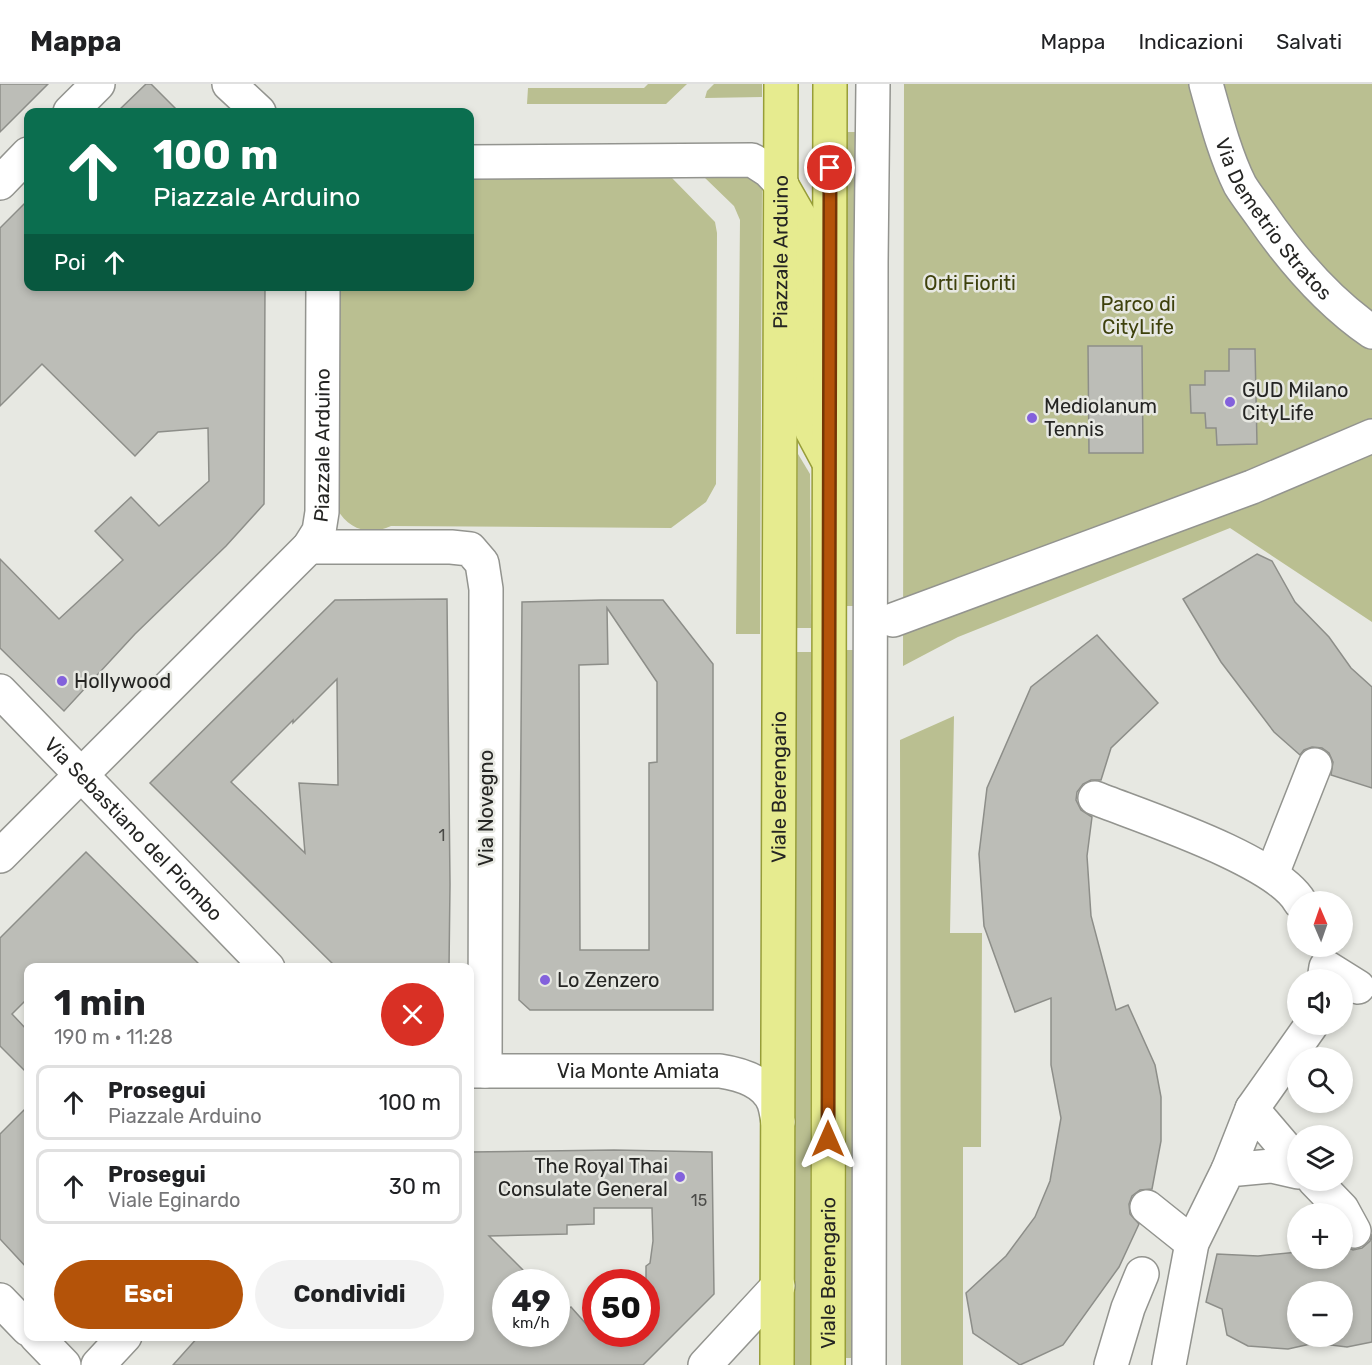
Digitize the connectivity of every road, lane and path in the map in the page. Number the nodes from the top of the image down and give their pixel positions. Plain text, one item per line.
1 (98, 84) edge
2 (229, 84) edge
3 (781, 84) edge
4 (830, 84) edge
5 (873, 84) edge
6 (1206, 84) edge
7 (74, 108) edge
8 (255, 108) edge
9 (24, 158) edge
10 (474, 162) edge
11 (0, 183) edge
12 (782, 185) junction
13 (323, 291) edge
14 (1372, 332) edge
15 (1372, 436) edge
16 (830, 475) junction
17 (309, 547) junction
18 (470, 549) joint
19 (893, 620) dead end
20 (779, 641) joint
21 (0, 691) edge
22 (1315, 765) dead end
23 (82, 774) junction
24 (1095, 798) dead end
25 (0, 856) edge
26 (1272, 874) junction
27 (1293, 891) edge
28 (263, 963) edge
29 (1323, 964) edge
30 (1358, 990) edge
31 (1304, 1035) edge
32 (477, 1071) edge
33 (1252, 1109) junction
34 (778, 1122) junction
35 (1287, 1150) edge
36 (1287, 1169) edge
37 (1228, 1170) junction
38 (1325, 1191) edge
39 (1147, 1207) dead end
40 (1354, 1231) dead end
41 (1192, 1243) junction
42 (1142, 1274) dead end
43 (778, 1286) junction
44 (0, 1300) edge
45 (24, 1325) edge
46 (41, 1341) edge
47 (120, 1341) edge
48 (64, 1365) edge
49 (98, 1365) edge
50 (705, 1365) edge
51 (777, 1365) edge
52 (828, 1365) edge
53 (869, 1365) edge
54 (1111, 1365) edge
55 (1169, 1365) edge

1 - 7 street
2 - 8 street
3 - 12 main road
4 - 16 main road
5 - 53 street
6 - 14 street, Via Demetrio Stratos
9 - 11 street
10 - 12 street, Piazzale Arduino
12 - 16 main road
12 - 20 main road, Piazzale Arduino
13 - 17 street, Piazzale Arduino
15 - 19 street
16 - 52 main road, Viale Berengario
17 - 18 street, Piazzale Arduino
17 - 23 street
18 - 32 street, Via Novegno
20 - 34 main road, Viale Berengario
21 - 23 street, Via Sebastiano del Piombo
22 - 26 street
23 - 25 street
23 - 28 street, Via Sebastiano del Piombo
24 - 26 street
26 - 27 street
29 - 30 street
31 - 33 street
32 - 34 street, Via Monte Amiata
33 - 35 street
33 - 37 street
34 - 43 main road, Viale Berengario
36 - 37 street
37 - 41 street
38 - 40 street
39 - 41 street
41 - 55 street
42 - 54 street
43 - 50 street
43 - 51 main road, Viale Berengario
44 - 45 street
46 - 48 street
47 - 49 street

